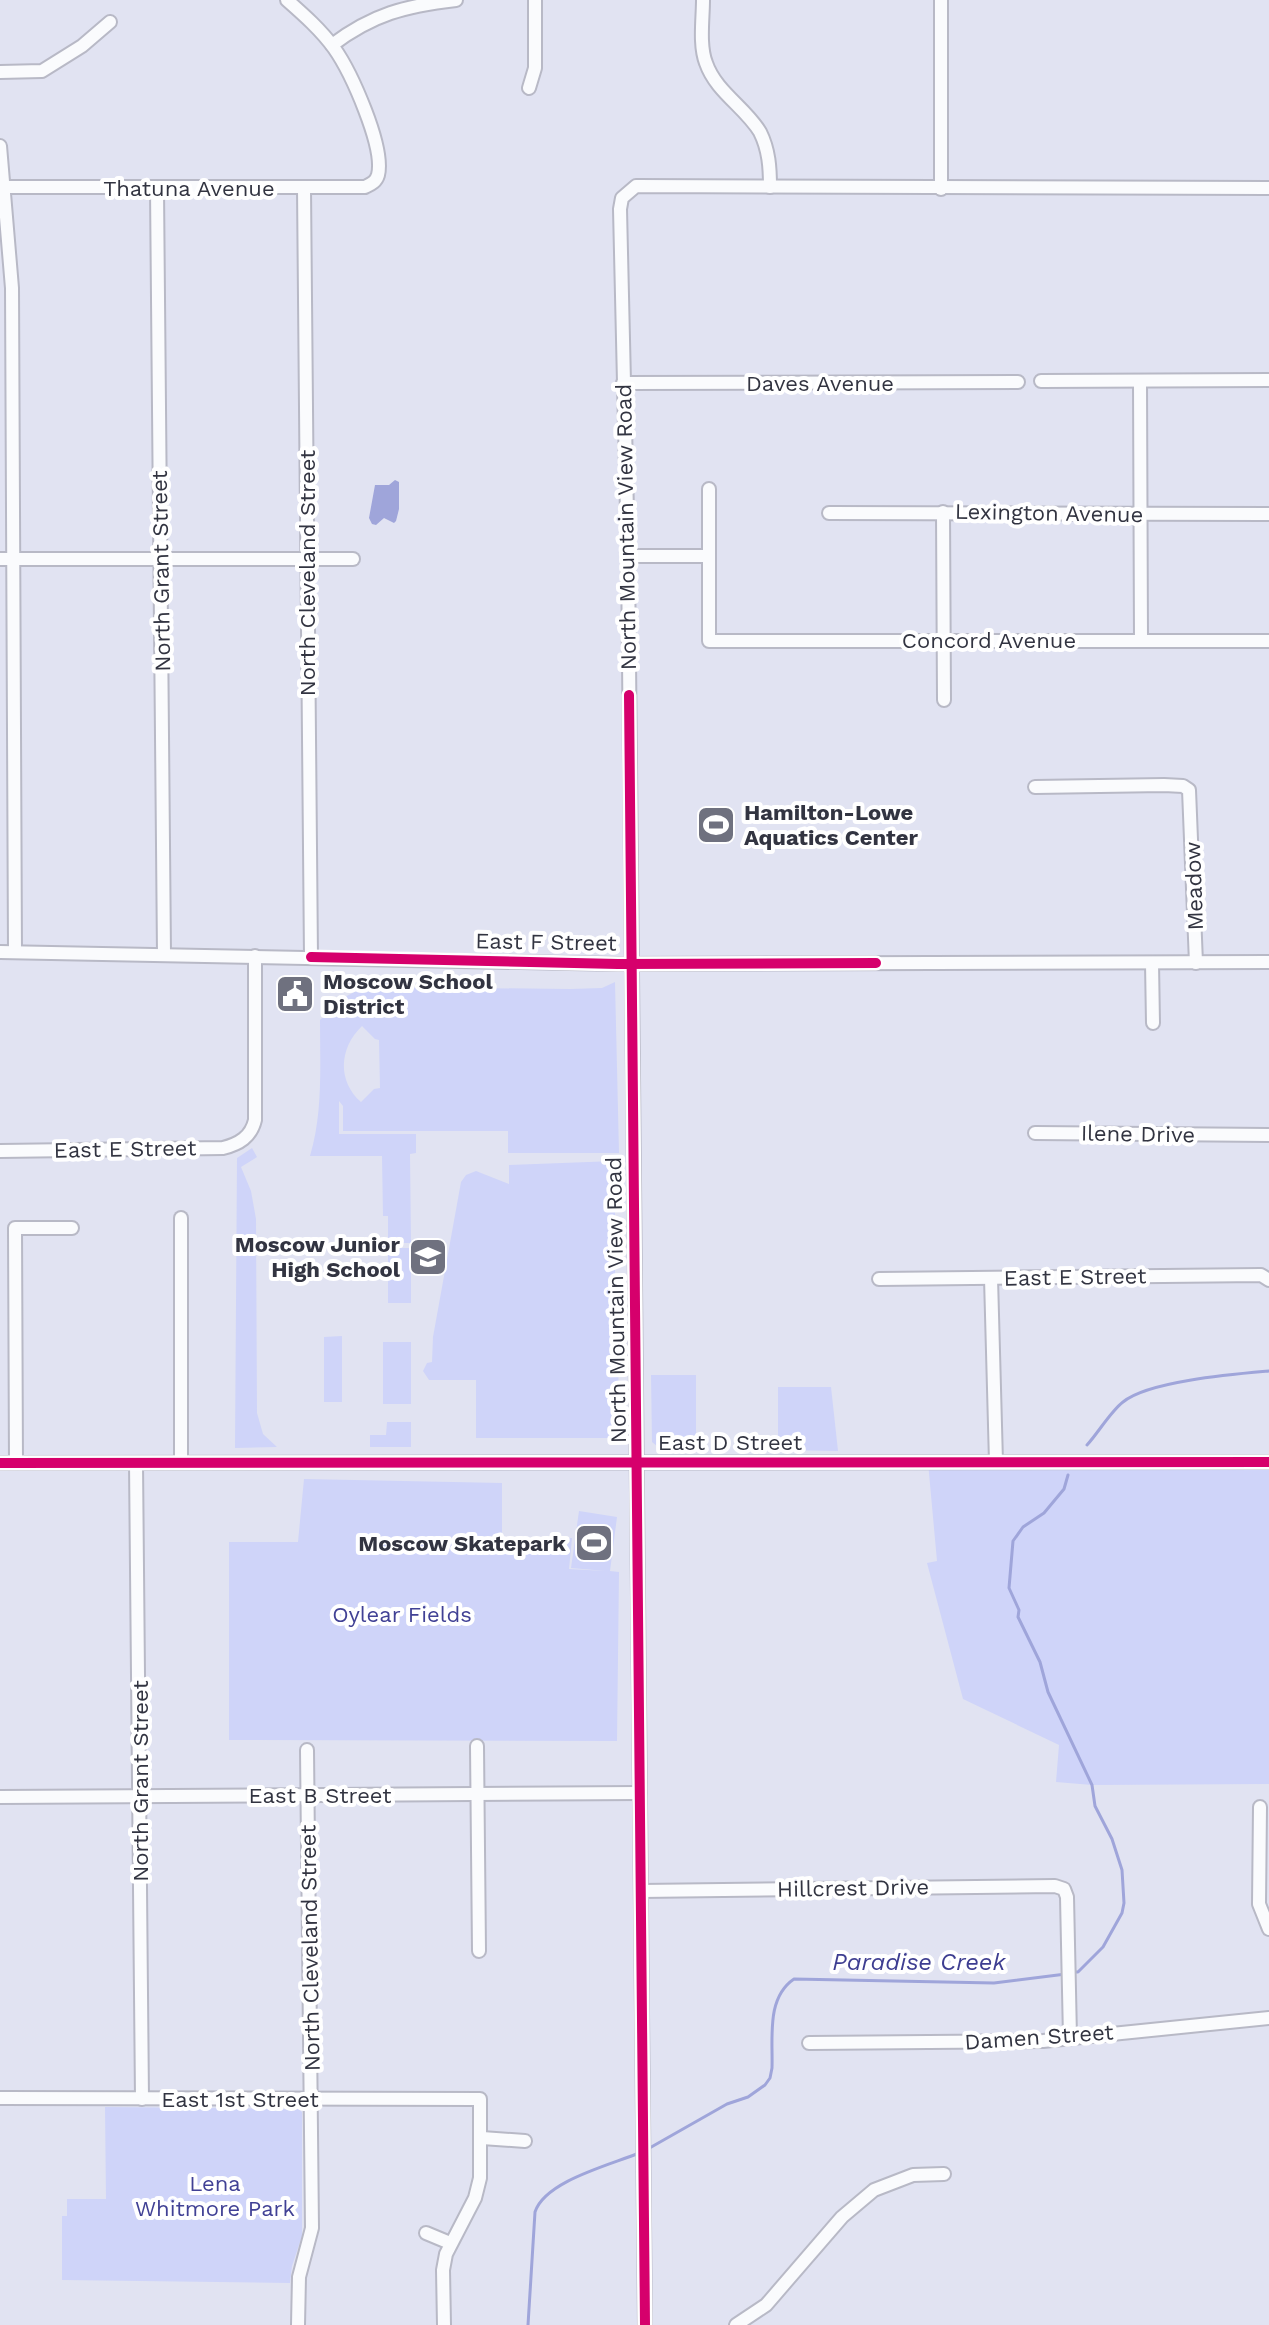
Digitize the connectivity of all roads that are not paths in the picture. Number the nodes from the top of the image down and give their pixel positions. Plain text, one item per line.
1 (287, 0) edge
2 (456, 0) edge
3 (535, 0) edge
4 (703, 0) edge
5 (941, 0) edge
6 (110, 22) dead end
7 (332, 45) junction
8 (0, 72) edge
9 (529, 88) dead end
10 (0, 146) edge
11 (2, 187) edge
12 (770, 187) junction
13 (304, 188) junction
14 (1269, 188) edge
15 (157, 189) junction
16 (941, 189) junction
17 (1269, 380) edge
18 (1041, 381) dead end
19 (1018, 382) dead end
20 (1140, 382) junction
21 (623, 383) junction
22 (709, 489) dead end
23 (943, 512) junction
24 (829, 513) dead end
25 (1140, 514) junction
26 (1269, 514) edge
27 (628, 556) junction
28 (709, 556) junction
29 (307, 558) junction
30 (7, 559) edge
31 (160, 559) junction
32 (353, 559) dead end
33 (944, 640) junction
34 (1141, 641) junction
35 (1269, 641) edge
36 (944, 700) dead end
37 (1035, 787) dead end
38 (14, 796) junction
39 (0, 797) edge
40 (0, 952) edge
41 (15, 952) junction
42 (164, 954) junction
43 (255, 956) junction
44 (311, 957) junction
45 (1269, 962) edge
46 (1152, 963) junction
47 (1196, 963) junction
48 (632, 964) junction
49 (1153, 1023) dead end
50 (1035, 1133) dead end
51 (1269, 1135) edge
52 (0, 1151) edge
53 (181, 1218) dead end
54 (72, 1228) dead end
55 (991, 1278) junction
56 (879, 1279) dead end
57 (1269, 1280) edge
58 (0, 1291) edge
59 (16, 1291) junction
60 (181, 1462) junction
61 (638, 1462) junction
62 (996, 1462) junction
63 (1269, 1462) edge
64 (0, 1463) edge
65 (16, 1463) junction
66 (136, 1463) junction
67 (477, 1746) dead end
68 (307, 1750) dead end
69 (478, 1793) junction
70 (640, 1793) junction
71 (141, 1795) junction
72 (308, 1795) junction
73 (0, 1797) edge
74 (1260, 1807) dead end
75 (641, 1891) junction
76 (1269, 1929) edge
77 (479, 1951) dead end
78 (1269, 2018) edge
79 (1070, 2037) junction
80 (809, 2043) dead end
81 (0, 2098) edge
82 (311, 2098) junction
83 (142, 2099) junction
84 (482, 2138) junction
85 (525, 2141) dead end
86 (944, 2174) dead end
87 (426, 2233) dead end
88 (450, 2243) junction
89 (298, 2325) edge
90 (444, 2325) edge
91 (645, 2325) edge
92 (736, 2325) edge

1 - 7 street
2 - 7 street
3 - 9 street
4 - 12 street
5 - 16 street
6 - 8 street
7 - 13 street, Thatuna Avenue
10 - 11 street
11 - 15 street, Thatuna Avenue
11 - 30 street
12 - 16 street
12 - 21 street, North Mountain View Road
13 - 15 street, Thatuna Avenue
13 - 29 street, North Cleveland Street
14 - 16 street
15 - 31 street, North Grant Street
17 - 20 street
18 - 20 street
19 - 21 street, Daves Avenue
20 - 25 street
21 - 27 street, North Mountain View Road
22 - 28 street
23 - 24 street, Lexington Avenue
23 - 25 street, Lexington Avenue
23 - 33 street
25 - 26 street, Lexington Avenue
25 - 34 street
27 - 28 street
27 - 48 street, North Mountain View Road
28 - 33 street, Concord Avenue
29 - 31 street
29 - 32 street
29 - 44 street, North Cleveland Street
30 - 31 street
30 - 38 street
31 - 42 street, North Grant Street
33 - 34 street, Concord Avenue
33 - 36 street
34 - 35 street, Concord Avenue
37 - 47 street, Meadow
38 - 39 street
38 - 41 street
40 - 41 street, East F Street
41 - 42 street, East F Street
42 - 43 street, East F Street
43 - 44 street, East F Street
43 - 52 street, East E Street
44 - 48 street, East F Street
45 - 47 street, East F Street
46 - 47 street, East F Street
46 - 48 street, East F Street
46 - 49 street
48 - 61 street, North Mountain View Road
50 - 51 street, Ilene Drive
53 - 60 street
54 - 59 street
55 - 56 street, East E Street
55 - 57 street, East E Street
55 - 62 street
58 - 59 street
59 - 65 street
60 - 61 street, East D Street
60 - 66 street, East D Street
61 - 62 street, East D Street
61 - 70 street, North Mountain View Road
62 - 63 street, East D Street
64 - 65 street, East D Street
65 - 66 street, East D Street
66 - 71 street, North Grant Street
67 - 69 street
68 - 72 street, North Cleveland Street
69 - 70 street, East B Street
69 - 72 street, East B Street
69 - 77 street
70 - 75 street, North Mountain View Road
71 - 72 street, East B Street
71 - 73 street, East B Street
71 - 83 street, North Grant Street
72 - 82 street, North Cleveland Street
74 - 76 street
75 - 79 street, Hillcrest Drive
75 - 91 street, North Mountain View Road
78 - 79 street, Damen Street
79 - 80 street, Damen Street
81 - 83 street, East 1st Street
82 - 83 street, East 1st Street
82 - 84 street, East 1st Street
82 - 89 street, North Cleveland Street
84 - 85 street
84 - 88 street
86 - 92 street
87 - 88 street
88 - 90 street

